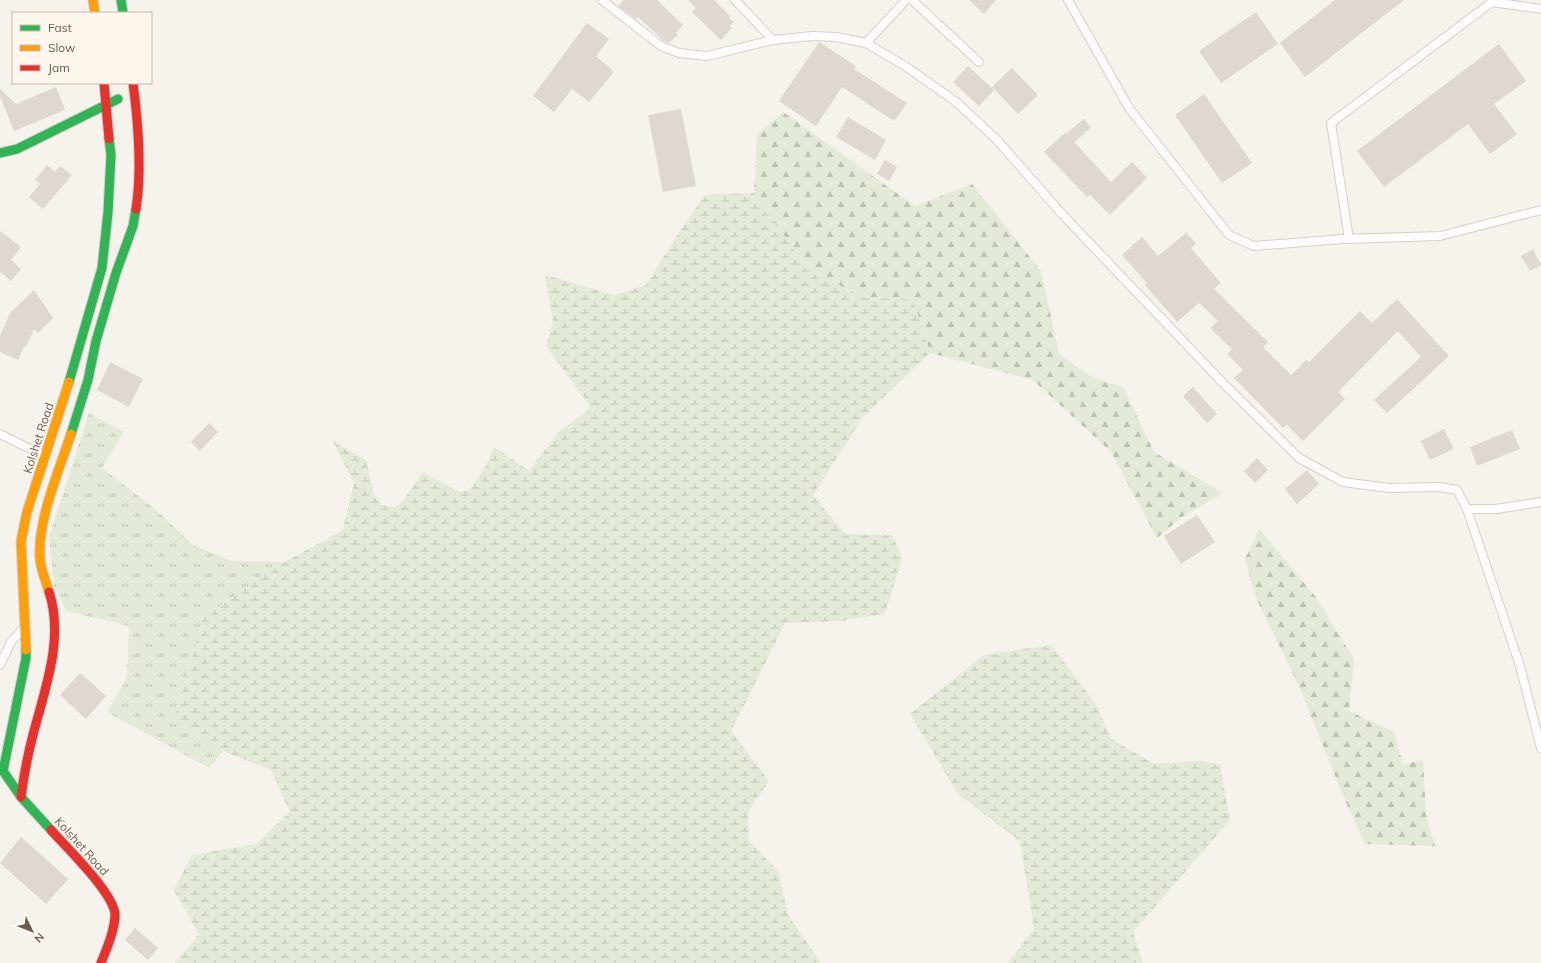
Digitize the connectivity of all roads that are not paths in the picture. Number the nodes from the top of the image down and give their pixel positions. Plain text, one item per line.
1 (93, 0) edge
2 (121, 0) edge
3 (602, 0) edge
4 (735, 0) edge
5 (906, 0) edge
6 (912, 0) edge
7 (1068, 0) edge
8 (1541, 9) edge
9 (95, 12) edge
10 (123, 12) edge
11 (773, 40) junction
12 (866, 43) junction
13 (980, 62) dead end
14 (104, 84) edge
15 (133, 84) edge
16 (134, 94) junction
17 (107, 103) junction
18 (0, 153) edge
19 (1541, 210) edge
20 (1349, 239) junction
21 (102, 268) junction
22 (116, 273) junction
23 (72, 374) junction
24 (88, 380) junction
25 (0, 434) edge
26 (45, 456) junction
27 (61, 461) junction
28 (1541, 502) edge
29 (1467, 509) junction
30 (40, 539) junction
31 (21, 541) junction
32 (26, 626) junction
33 (0, 665) edge
34 (1541, 748) edge
35 (1, 769) edge
36 (23, 772) junction
37 (21, 798) junction
38 (101, 963) edge

1 - 9 street
2 - 10 street
3 - 11 lane
4 - 11 lane
5 - 12 lane
6 - 13 lane
7 - 20 lane
8 - 20 lane
11 - 12 lane
12 - 29 lane
14 - 17 street, Kolshet Road
15 - 16 street
16 - 17 street
16 - 22 street
17 - 18 street
17 - 21 street, Kolshet Road
19 - 20 lane
21 - 22 street
21 - 23 street, Kolshet Road
22 - 24 street
23 - 24 street
23 - 26 street, Kolshet Road
24 - 27 street
25 - 26 lane
26 - 27 lane
26 - 31 street, Kolshet Road
27 - 30 street
28 - 29 lane
29 - 34 lane
30 - 31 street
30 - 36 street
31 - 32 street, Kolshet Road
32 - 33 lane
32 - 35 street, Kolshet Road
35 - 36 street
35 - 37 street, Kolshet Road
36 - 37 street
37 - 38 street, Kolshet Road

